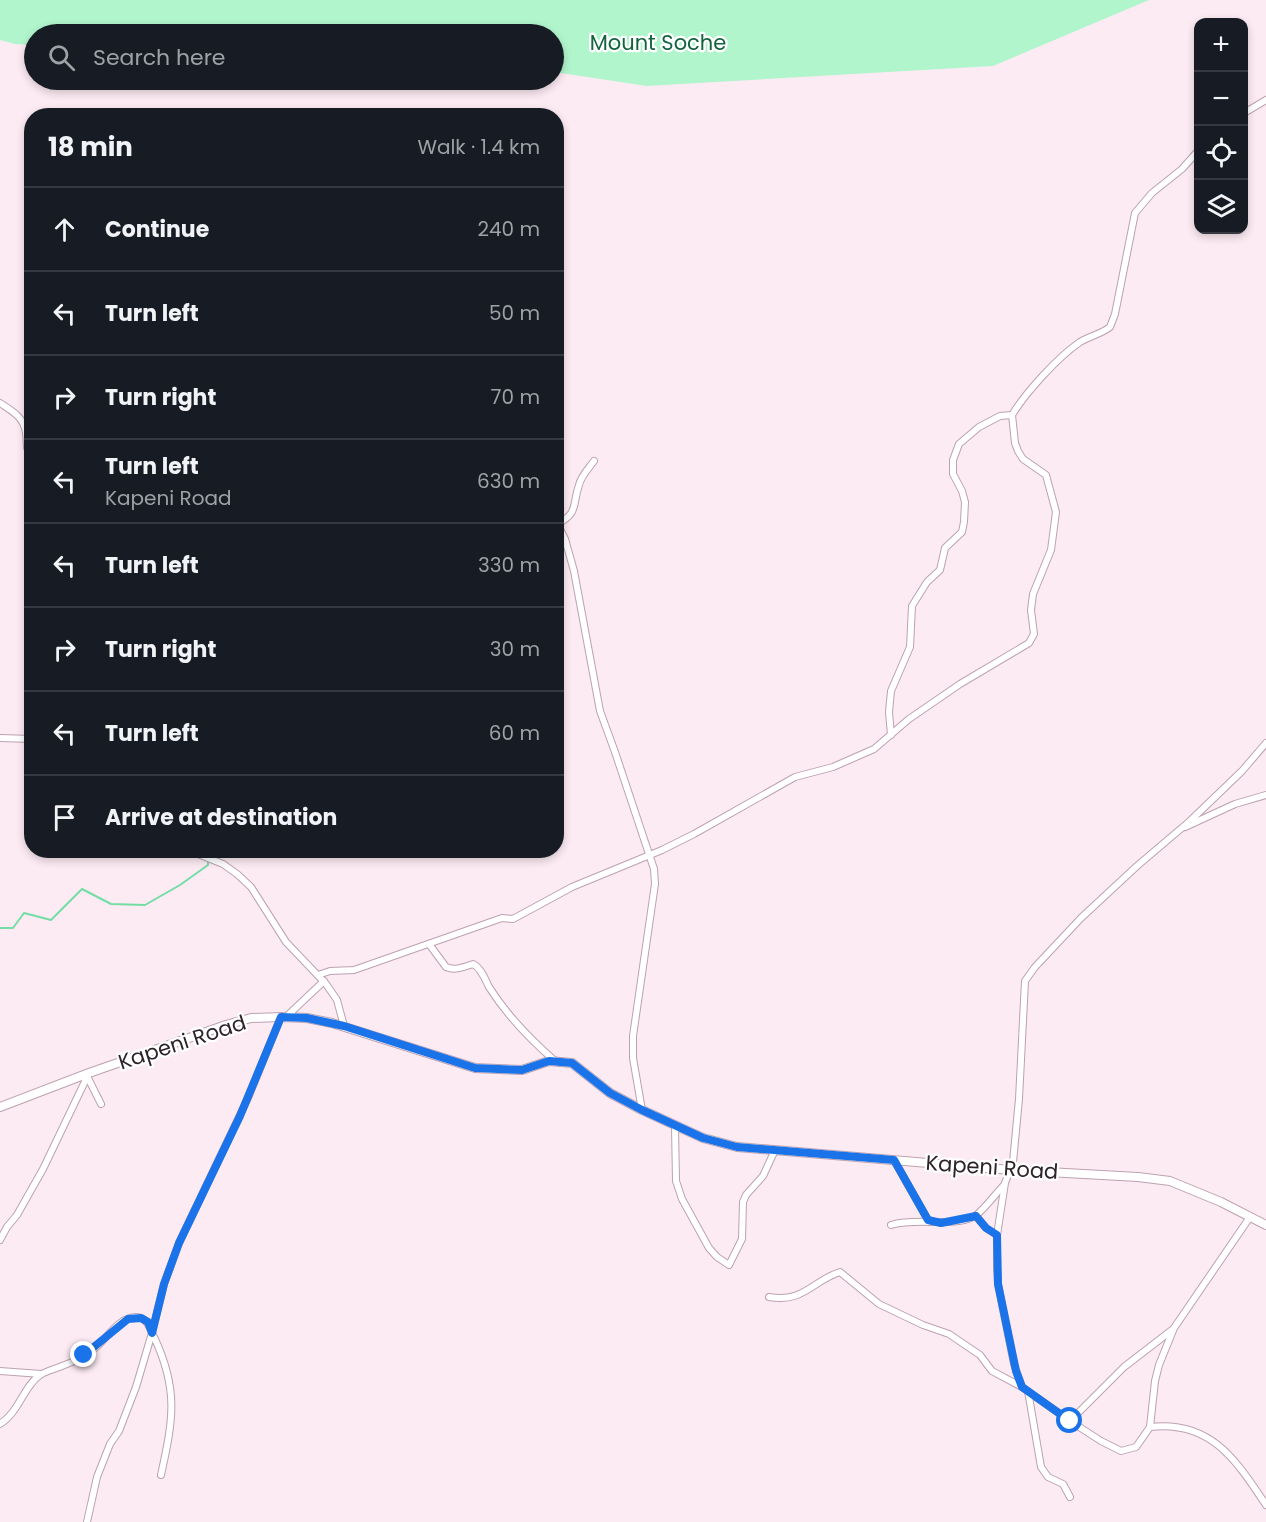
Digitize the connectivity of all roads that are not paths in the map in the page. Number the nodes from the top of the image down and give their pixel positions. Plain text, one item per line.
1 (1266, 100) edge
2 (1248, 111) edge
3 (1194, 156) edge
4 (0, 403) edge
5 (1012, 415) junction
6 (24, 423) edge
7 (594, 461) dead end
8 (564, 519) edge
9 (564, 543) edge
10 (891, 735) junction
11 (0, 738) edge
12 (24, 739) edge
13 (1266, 742) edge
14 (1266, 795) edge
15 (1182, 829) junction
16 (649, 854) junction
17 (208, 858) edge
18 (429, 944) junction
19 (318, 975) junction
20 (324, 981) junction
21 (283, 1017) junction
22 (344, 1026) junction
23 (555, 1061) junction
24 (88, 1074) junction
25 (101, 1104) dead end
26 (0, 1107) edge
27 (642, 1110) junction
28 (675, 1126) junction
29 (775, 1150) junction
30 (894, 1160) junction
31 (1011, 1170) junction
32 (1005, 1183) junction
33 (976, 1216) junction
34 (1250, 1217) junction
35 (928, 1220) junction
36 (1266, 1224) edge
37 (891, 1225) dead end
38 (997, 1235) junction
39 (0, 1240) edge
40 (769, 1297) dead end
41 (1174, 1328) junction
42 (152, 1333) junction
43 (0, 1371) edge
44 (40, 1374) junction
45 (1025, 1389) junction
46 (1070, 1421) junction
47 (0, 1424) edge
48 (1150, 1427) junction
49 (161, 1476) dead end
50 (1070, 1497) dead end
51 (1266, 1505) edge
52 (87, 1522) edge

1 - 2 street
3 - 5 street
4 - 6 street
5 - 10 street
5 - 10 street
7 - 8 street
9 - 16 street
10 - 16 street
11 - 12 street
13 - 15 street
14 - 15 street
15 - 31 street
16 - 18 street
16 - 27 street
17 - 19 street
18 - 19 street
18 - 23 street
19 - 20 street
20 - 21 street
20 - 22 street
21 - 22 main road, Kapeni Road
21 - 24 main road, Kapeni Road
21 - 42 street
22 - 23 main road, Kapeni Road
23 - 27 main road, Kapeni Road
24 - 25 street
24 - 26 main road, Kapeni Road
24 - 39 street
27 - 28 main road, Kapeni Road
28 - 29 main road, Kapeni Road
28 - 29 street
29 - 30 main road, Kapeni Road
30 - 31 main road, Kapeni Road
30 - 35 street
31 - 32 street
31 - 34 main road, Kapeni Road
32 - 33 street
32 - 38 street
33 - 35 street
33 - 38 street
34 - 36 main road, Kapeni Road
34 - 41 street
35 - 37 street
38 - 45 street
40 - 45 street
41 - 46 street
41 - 48 street
42 - 44 street
42 - 49 street
42 - 52 street
43 - 44 street
44 - 47 street
45 - 46 street
45 - 50 street
46 - 48 street
48 - 51 street

